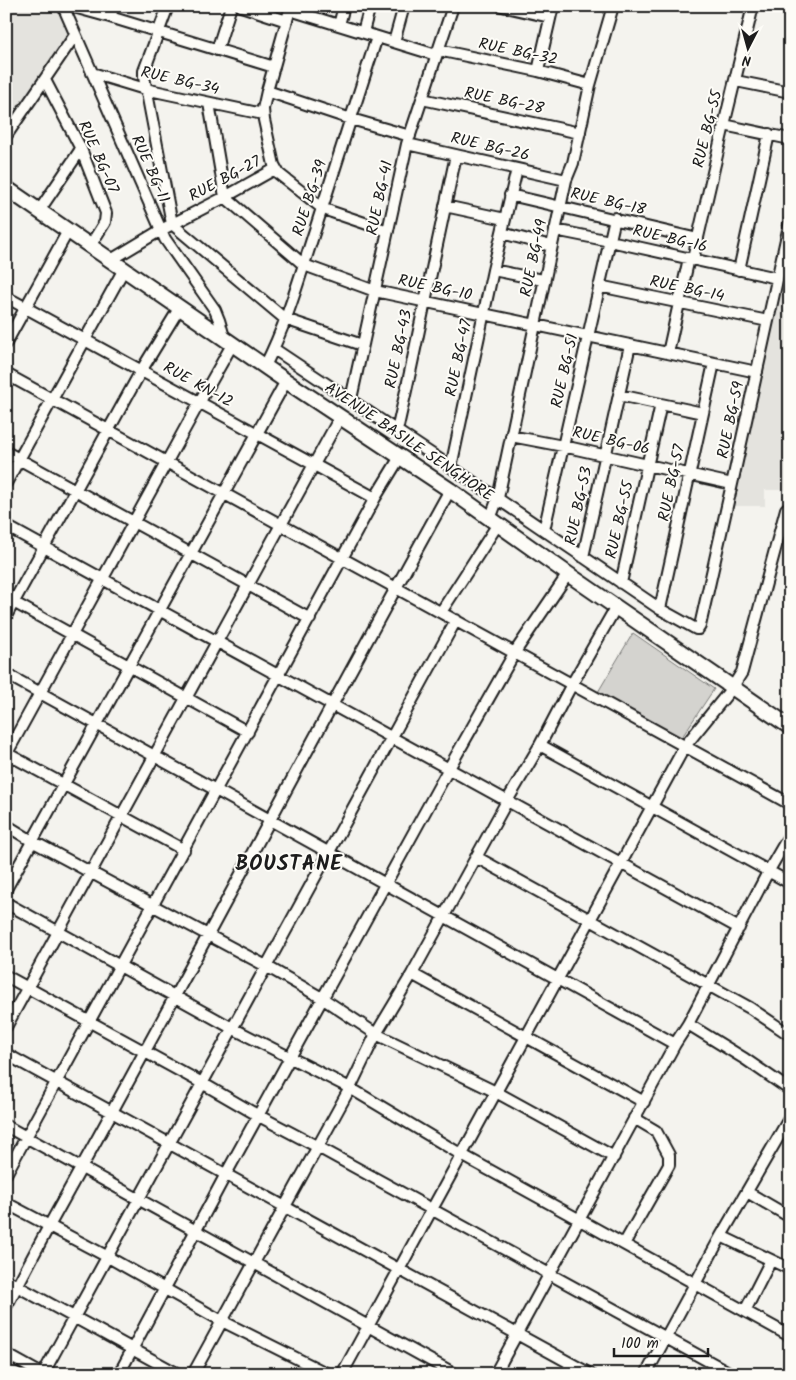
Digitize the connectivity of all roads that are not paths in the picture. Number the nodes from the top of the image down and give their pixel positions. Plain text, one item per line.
1 (63, 6) edge
2 (70, 6) edge
3 (114, 6) edge
4 (168, 6) edge
5 (230, 6) edge
6 (241, 6) edge
7 (344, 6) edge
8 (370, 6) edge
9 (404, 6) edge
10 (453, 6) edge
11 (502, 6) edge
12 (553, 6) edge
13 (613, 6) edge
14 (753, 6) edge
15 (290, 8) edge
16 (110, 17) junction
17 (550, 17) junction
18 (287, 21) junction
19 (339, 25) junction
20 (159, 32) junction
21 (362, 32) junction
22 (75, 36) junction
23 (377, 37) junction
24 (394, 42) junction
25 (217, 50) junction
26 (437, 53) junction
27 (274, 67) junction
28 (538, 71) junction
29 (92, 72) junction
30 (44, 80) junction
31 (736, 81) junction
32 (590, 85) junction
33 (145, 89) junction
34 (267, 91) junction
35 (790, 92) edge
36 (422, 99) junction
37 (209, 103) junction
38 (263, 114) junction
39 (351, 119) junction
40 (724, 124) junction
41 (580, 133) junction
42 (769, 134) junction
43 (6, 136) edge
44 (790, 139) edge
45 (408, 140) junction
46 (81, 149) junction
47 (456, 155) junction
48 (276, 169) junction
49 (517, 169) junction
50 (566, 180) junction
51 (7, 192) edge
52 (510, 195) junction
53 (225, 197) junction
54 (445, 206) junction
55 (560, 206) junction
56 (322, 208) junction
57 (39, 211) junction
58 (614, 218) junction
59 (505, 219) junction
60 (790, 221) edge
61 (172, 224) junction
62 (161, 230) junction
63 (555, 230) junction
64 (388, 231) junction
65 (68, 232) junction
66 (502, 233) junction
67 (698, 238) junction
68 (610, 240) junction
69 (90, 246) junction
70 (551, 246) junction
71 (691, 259) junction
72 (111, 260) junction
73 (304, 265) junction
74 (785, 267) edge
75 (124, 269) junction
76 (493, 270) junction
77 (739, 270) junction
78 (777, 278) junction
79 (543, 280) junction
80 (599, 286) junction
81 (375, 291) junction
82 (6, 297) edge
83 (424, 301) junction
84 (679, 302) junction
85 (180, 307) junction
86 (26, 308) junction
87 (484, 314) junction
88 (285, 319) junction
89 (768, 321) junction
90 (535, 325) junction
91 (588, 336) junction
92 (85, 340) junction
93 (228, 340) junction
94 (6, 344) edge
95 (362, 345) junction
96 (630, 345) junction
97 (274, 349) junction
98 (668, 353) junction
99 (714, 363) junction
100 (265, 366) junction
101 (141, 370) junction
102 (757, 372) junction
103 (6, 374) edge
104 (286, 381) junction
105 (619, 395) junction
106 (52, 399) junction
107 (351, 399) junction
108 (199, 402) junction
109 (661, 404) junction
110 (703, 413) junction
111 (340, 417) junction
112 (108, 430) junction
113 (397, 431) junction
114 (257, 434) junction
115 (511, 436) junction
116 (563, 446) junction
117 (6, 452) edge
118 (605, 455) junction
119 (400, 457) junction
120 (19, 459) junction
121 (167, 462) junction
122 (314, 465) junction
123 (648, 465) junction
124 (451, 467) junction
125 (690, 474) junction
126 (6, 483) edge
127 (732, 484) junction
128 (75, 490) junction
129 (450, 490) junction
130 (224, 493) junction
131 (375, 498) junction
132 (498, 498) junction
133 (790, 506) edge
134 (134, 522) junction
135 (494, 522) junction
136 (282, 525) junction
137 (6, 526) edge
138 (544, 530) junction
139 (44, 547) junction
140 (191, 554) junction
141 (583, 557) junction
142 (343, 559) junction
143 (568, 574) junction
144 (102, 579) junction
145 (622, 583) junction
146 (248, 585) junction
147 (395, 588) junction
148 (10, 600) edge
149 (616, 606) junction
150 (660, 609) junction
151 (160, 611) junction
152 (441, 612) junction
153 (6, 616) edge
154 (310, 619) junction
155 (456, 620) junction
156 (72, 635) junction
157 (217, 642) junction
158 (515, 652) junction
159 (129, 666) junction
160 (6, 674) edge
161 (279, 676) junction
162 (572, 684) junction
163 (732, 688) junction
164 (40, 693) junction
165 (187, 698) junction
166 (332, 706) junction
167 (97, 724) junction
168 (790, 727) edge
169 (248, 732) junction
170 (391, 738) junction
171 (540, 745) junction
172 (685, 746) junction
173 (7, 754) edge
174 (155, 756) junction
175 (448, 770) junction
176 (64, 784) junction
177 (216, 790) junction
178 (507, 801) junction
179 (790, 804) edge
180 (652, 807) junction
181 (122, 816) junction
182 (270, 820) junction
183 (6, 825) edge
184 (790, 834) edge
185 (32, 841) junction
186 (184, 850) junction
187 (328, 852) junction
188 (476, 857) junction
189 (621, 864) junction
190 (768, 872) junction
191 (91, 873) junction
192 (790, 883) edge
193 (387, 884) junction
194 (6, 889) edge
195 (6, 903) edge
196 (153, 906) junction
197 (444, 916) junction
198 (590, 920) junction
199 (738, 928) junction
200 (58, 932) junction
201 (208, 934) junction
202 (120, 966) junction
203 (266, 966) junction
204 (412, 974) junction
205 (6, 976) edge
206 (558, 979) junction
207 (708, 985) junction
208 (28, 988) junction
209 (175, 996) junction
210 (322, 998) junction
211 (90, 1022) junction
212 (688, 1024) junction
213 (6, 1027) edge
214 (232, 1028) junction
215 (376, 1034) junction
216 (790, 1035) edge
217 (526, 1037) junction
218 (675, 1044) junction
219 (144, 1052) junction
220 (6, 1054) edge
221 (290, 1057) junction
222 (57, 1082) junction
223 (202, 1083) junction
224 (350, 1088) junction
225 (790, 1090) edge
226 (496, 1092) junction
227 (644, 1102) junction
228 (112, 1112) junction
229 (258, 1116) junction
230 (634, 1118) junction
231 (789, 1119) edge
232 (6, 1126) edge
233 (26, 1138) junction
234 (169, 1143) junction
235 (318, 1147) junction
236 (462, 1155) junction
237 (614, 1156) junction
238 (81, 1168) junction
239 (6, 1174) edge
240 (226, 1174) junction
241 (747, 1192) junction
242 (138, 1200) junction
243 (6, 1203) edge
244 (285, 1207) junction
245 (432, 1209) junction
246 (790, 1217) edge
247 (579, 1220) junction
248 (49, 1226) junction
249 (196, 1231) junction
250 (721, 1236) junction
251 (624, 1244) junction
252 (108, 1257) junction
253 (771, 1260) junction
254 (254, 1263) junction
255 (788, 1265) edge
256 (399, 1269) junction
257 (549, 1274) junction
258 (6, 1280) edge
259 (695, 1284) junction
260 (18, 1286) junction
261 (164, 1289) junction
262 (6, 1307) edge
263 (745, 1312) junction
264 (74, 1317) junction
265 (222, 1321) junction
266 (368, 1326) junction
267 (516, 1334) junction
268 (790, 1336) edge
269 (666, 1338) junction
270 (132, 1349) junction
271 (6, 1354) edge
272 (571, 1364) junction
273 (42, 1374) edge
274 (119, 1374) edge
275 (178, 1374) edge
276 (193, 1374) edge
277 (328, 1374) edge
278 (342, 1374) edge
279 (455, 1374) edge
280 (495, 1374) edge
281 (565, 1374) edge
282 (590, 1374) edge
283 (646, 1374) edge
284 (732, 1374) edge

1 - 22 street, RUE BG-11
2 - 16 street
3 - 16 street
4 - 20 street
5 - 25 street
6 - 18 street
7 - 19 street
8 - 21 street
9 - 24 street
10 - 26 street, RUE BG-41
11 - 17 street
12 - 17 street
13 - 32 street, RUE BG-49
14 - 31 street, RUE BG-55
15 - 18 street
15 - 19 street, RUE BG-32
16 - 20 street
17 - 28 street
18 - 27 street
19 - 21 street, RUE BG-32
20 - 25 street
20 - 33 street
21 - 23 street, RUE BG-32
22 - 29 street, RUE BG-11
22 - 30 street
23 - 24 street, RUE BG-32
23 - 39 street, RUE BG-39
24 - 26 street, RUE BG-32
25 - 27 street
26 - 28 street, RUE BG-32
26 - 36 street, RUE BG-41
27 - 34 street
28 - 32 street, RUE BG-32
29 - 33 street, RUE BG-34
29 - 62 street, RUE BG-11
30 - 43 street
30 - 46 street, RUE BG-07
31 - 35 street
31 - 40 street, RUE BG-55
32 - 41 street, RUE BG-49
33 - 37 street, RUE BG-34
33 - 61 street
34 - 38 street
34 - 39 street, RUE BG-26
36 - 41 street, RUE BG-28
36 - 45 street, RUE BG-41
37 - 38 street, RUE BG-34
37 - 53 street
38 - 48 street
39 - 45 street, RUE BG-26
39 - 56 street, RUE BG-39
40 - 42 street
40 - 67 street, RUE BG-55
41 - 50 street, RUE BG-49
42 - 44 street
42 - 77 street
45 - 47 street, RUE BG-26
45 - 64 street, RUE BG-41
46 - 57 street
46 - 69 street, RUE BG-07
47 - 49 street, RUE BG-26
47 - 54 street, RUE BG-43
48 - 53 street, RUE BG-27
48 - 56 street
49 - 50 street, RUE BG-26
49 - 52 street, RUE BG-47
50 - 55 street, RUE BG-49
51 - 57 highway, AVENUE BASILE SENGHORE
52 - 55 street, RUE BG-18
52 - 59 street, RUE BG-47
53 - 61 street, RUE BG-27
53 - 73 street, RUE BG-10
54 - 59 street
54 - 83 street, RUE BG-43
55 - 58 street, RUE BG-18
55 - 63 street, RUE BG-49
56 - 64 street
56 - 73 street, RUE BG-39
57 - 65 highway, AVENUE BASILE SENGHORE
58 - 67 street, RUE BG-18
58 - 68 street, RUE BG-51
59 - 66 street, RUE BG-47
60 - 74 street, RUE BG-59
61 - 62 street, RUE BG-27
61 - 88 street
62 - 72 street, RUE BG-27
62 - 93 street, RUE BG-11
63 - 68 street, RUE BG-16
63 - 70 street, RUE BG-49
64 - 81 street, RUE BG-41
65 - 69 highway, AVENUE BASILE SENGHORE
65 - 86 street
66 - 70 street
66 - 76 street, RUE BG-47
67 - 71 street, RUE BG-55
68 - 71 street, RUE BG-16
68 - 80 street, RUE BG-51
69 - 72 highway, AVENUE BASILE SENGHORE
70 - 79 street, RUE BG-49
71 - 77 street, RUE BG-16
71 - 84 street, RUE BG-55
72 - 75 highway, AVENUE BASILE SENGHORE
73 - 81 street, RUE BG-10
73 - 88 street, RUE BG-39
74 - 78 street, RUE BG-59
75 - 85 highway, AVENUE BASILE SENGHORE
75 - 92 street
76 - 79 street
76 - 87 street, RUE BG-47
77 - 78 street, RUE BG-16
78 - 89 street, RUE BG-59
79 - 90 street, RUE BG-49
80 - 84 street, RUE BG-14
80 - 91 street, RUE BG-51
81 - 83 street, RUE BG-10
81 - 95 street, RUE BG-41
82 - 86 street, RUE KN-12
83 - 87 street, RUE BG-10
83 - 113 street, RUE BG-43
84 - 89 street, RUE BG-14
84 - 98 street, RUE BG-55
85 - 93 highway, AVENUE BASILE SENGHORE
85 - 101 street
86 - 92 street, RUE KN-12
86 - 94 street
87 - 90 street, RUE BG-10
87 - 124 street, RUE BG-47
88 - 95 street
88 - 97 street, RUE BG-39
89 - 102 street, RUE BG-59
90 - 91 street, RUE BG-10
90 - 115 street, RUE BG-49
91 - 96 street, RUE BG-10
91 - 116 street, RUE BG-51
92 - 101 street, RUE KN-12
92 - 106 street
93 - 100 highway, AVENUE BASILE SENGHORE
93 - 108 street
95 - 107 street, RUE BG-41
96 - 98 street, RUE BG-10
96 - 105 street, RUE BG-53
97 - 100 street, RUE BG-39
97 - 107 street
98 - 99 street, RUE BG-10
99 - 102 street, RUE BG-10
99 - 110 street, RUE BG-57
100 - 104 highway, AVENUE BASILE SENGHORE
101 - 108 street, RUE KN-12
101 - 112 street
102 - 127 street, RUE BG-59
103 - 106 street
104 - 111 highway, AVENUE BASILE SENGHORE
104 - 114 street
105 - 109 street
105 - 118 street, RUE BG-53
106 - 112 street
106 - 120 street
107 - 113 street
108 - 114 street, RUE KN-12
108 - 121 street
109 - 110 street
109 - 123 street, RUE BG-55
110 - 125 street, RUE BG-57
111 - 119 highway, AVENUE BASILE SENGHORE
111 - 122 street
112 - 121 street
112 - 128 street
113 - 124 street
114 - 122 street, RUE KN-12
114 - 130 street
115 - 116 street, RUE BG-06
115 - 132 street, RUE BG-49
116 - 118 street, RUE BG-06
116 - 138 street, RUE BG-51
117 - 120 street
118 - 123 street, RUE BG-06
118 - 141 street, RUE BG-53
119 - 129 highway, AVENUE BASILE SENGHORE
119 - 131 street
120 - 126 street
120 - 128 street
121 - 130 street
121 - 134 street
122 - 131 street, RUE KN-12
122 - 136 street
123 - 125 street, RUE BG-06
123 - 145 street, RUE BG-55
124 - 132 street
125 - 127 street, RUE BG-06
125 - 150 street, RUE BG-57
127 - 150 street, RUE BG-59
128 - 134 street
128 - 139 street
129 - 135 highway, AVENUE BASILE SENGHORE
129 - 147 street
130 - 136 street
130 - 140 street
131 - 142 street
132 - 135 street, RUE BG-49
132 - 138 street
133 - 163 street
134 - 140 street
134 - 144 street
135 - 143 highway, AVENUE BASILE SENGHORE
135 - 152 street, RUE BG-49
136 - 142 street
136 - 146 street
137 - 139 street
138 - 141 street
139 - 144 street
139 - 148 street
140 - 146 street
140 - 151 street
141 - 145 street
142 - 147 street
142 - 154 street
143 - 149 highway, AVENUE BASILE SENGHORE
143 - 158 street
144 - 151 street
144 - 156 street
145 - 150 street
146 - 154 street
146 - 157 street
147 - 152 street
147 - 166 street
148 - 153 street
148 - 156 street
149 - 162 street
149 - 163 highway, AVENUE BASILE SENGHORE
151 - 157 street
151 - 159 street
152 - 155 street
154 - 161 street
155 - 158 street
155 - 170 street
156 - 159 street
156 - 164 street
157 - 161 street
157 - 165 street
158 - 162 street
158 - 175 street
159 - 165 street
159 - 167 street
160 - 164 street
161 - 166 street
161 - 169 street
162 - 171 street
162 - 172 street
163 - 168 highway, AVENUE BASILE SENGHORE
163 - 172 street
164 - 167 street
164 - 173 street
165 - 169 street
165 - 174 street
166 - 170 street
166 - 182 street
167 - 174 street
167 - 176 street
169 - 177 street
170 - 175 street
170 - 187 street
171 - 178 street
171 - 180 street
172 - 179 street
172 - 180 street
173 - 176 street
174 - 177 street
174 - 181 street
175 - 178 street
175 - 193 street
176 - 181 street
176 - 185 street
177 - 182 street
177 - 186 street
178 - 188 street
178 - 189 street
180 - 189 street
180 - 190 street
181 - 186 street
181 - 191 street
182 - 187 street
182 - 201 street
183 - 185 street
184 - 190 street
185 - 191 street
185 - 194 street
186 - 196 street
187 - 193 street
187 - 203 street
188 - 197 street
188 - 198 street
189 - 198 street
189 - 199 street
190 - 192 street
190 - 199 street
191 - 196 street
191 - 200 street
193 - 197 street
193 - 210 street
195 - 200 street
196 - 201 street
196 - 202 street
197 - 204 street
197 - 206 street
198 - 206 street
198 - 207 street
199 - 207 street
200 - 202 street
200 - 208 street
201 - 203 street
201 - 209 street
202 - 209 street
202 - 211 street
203 - 210 street
203 - 214 street
204 - 215 street
204 - 217 street
205 - 208 street
206 - 217 street
206 - 218 street
207 - 212 street
207 - 216 street
208 - 211 street
208 - 213 street
209 - 214 street
209 - 219 street
210 - 215 street
210 - 221 street
211 - 219 street
211 - 222 street
212 - 218 street
212 - 225 street
214 - 221 street
214 - 223 street
215 - 224 street
215 - 226 street
217 - 226 street
217 - 227 street
218 - 227 street
219 - 223 street
219 - 228 street
220 - 222 street
221 - 224 street
221 - 229 street
222 - 228 street
222 - 233 street
223 - 229 street
223 - 234 street
224 - 235 street
224 - 236 street
226 - 236 street
226 - 237 street
227 - 230 street
228 - 234 street
228 - 238 street
229 - 235 street
229 - 240 street
230 - 237 street
230 - 251 street
231 - 241 street
232 - 233 street
233 - 238 street
233 - 239 street
234 - 240 street
234 - 242 street
235 - 244 street
235 - 245 street
236 - 245 street
236 - 247 street
237 - 247 street
238 - 242 street
238 - 248 street
240 - 244 street
240 - 249 street
241 - 246 street
241 - 250 street
242 - 249 street
242 - 252 street
243 - 248 street
244 - 254 street
244 - 256 street
245 - 256 street
245 - 257 street
247 - 251 street
247 - 257 street
248 - 252 street
248 - 260 street
249 - 254 street
249 - 261 street
250 - 253 street
250 - 259 street
251 - 259 street
252 - 261 street
252 - 264 street
253 - 255 street
253 - 263 street
254 - 265 street
254 - 266 street
256 - 266 street
256 - 267 street
257 - 267 street
257 - 269 street
258 - 260 street
259 - 263 street
259 - 269 street
260 - 262 street
260 - 264 street
261 - 265 street
261 - 270 street
263 - 268 street
264 - 270 street
264 - 273 street
265 - 276 street
265 - 277 street
266 - 278 street
266 - 279 street
267 - 272 street
267 - 280 street
269 - 283 street
269 - 284 street
270 - 274 street
270 - 275 street
271 - 273 street
272 - 281 street
272 - 282 street

